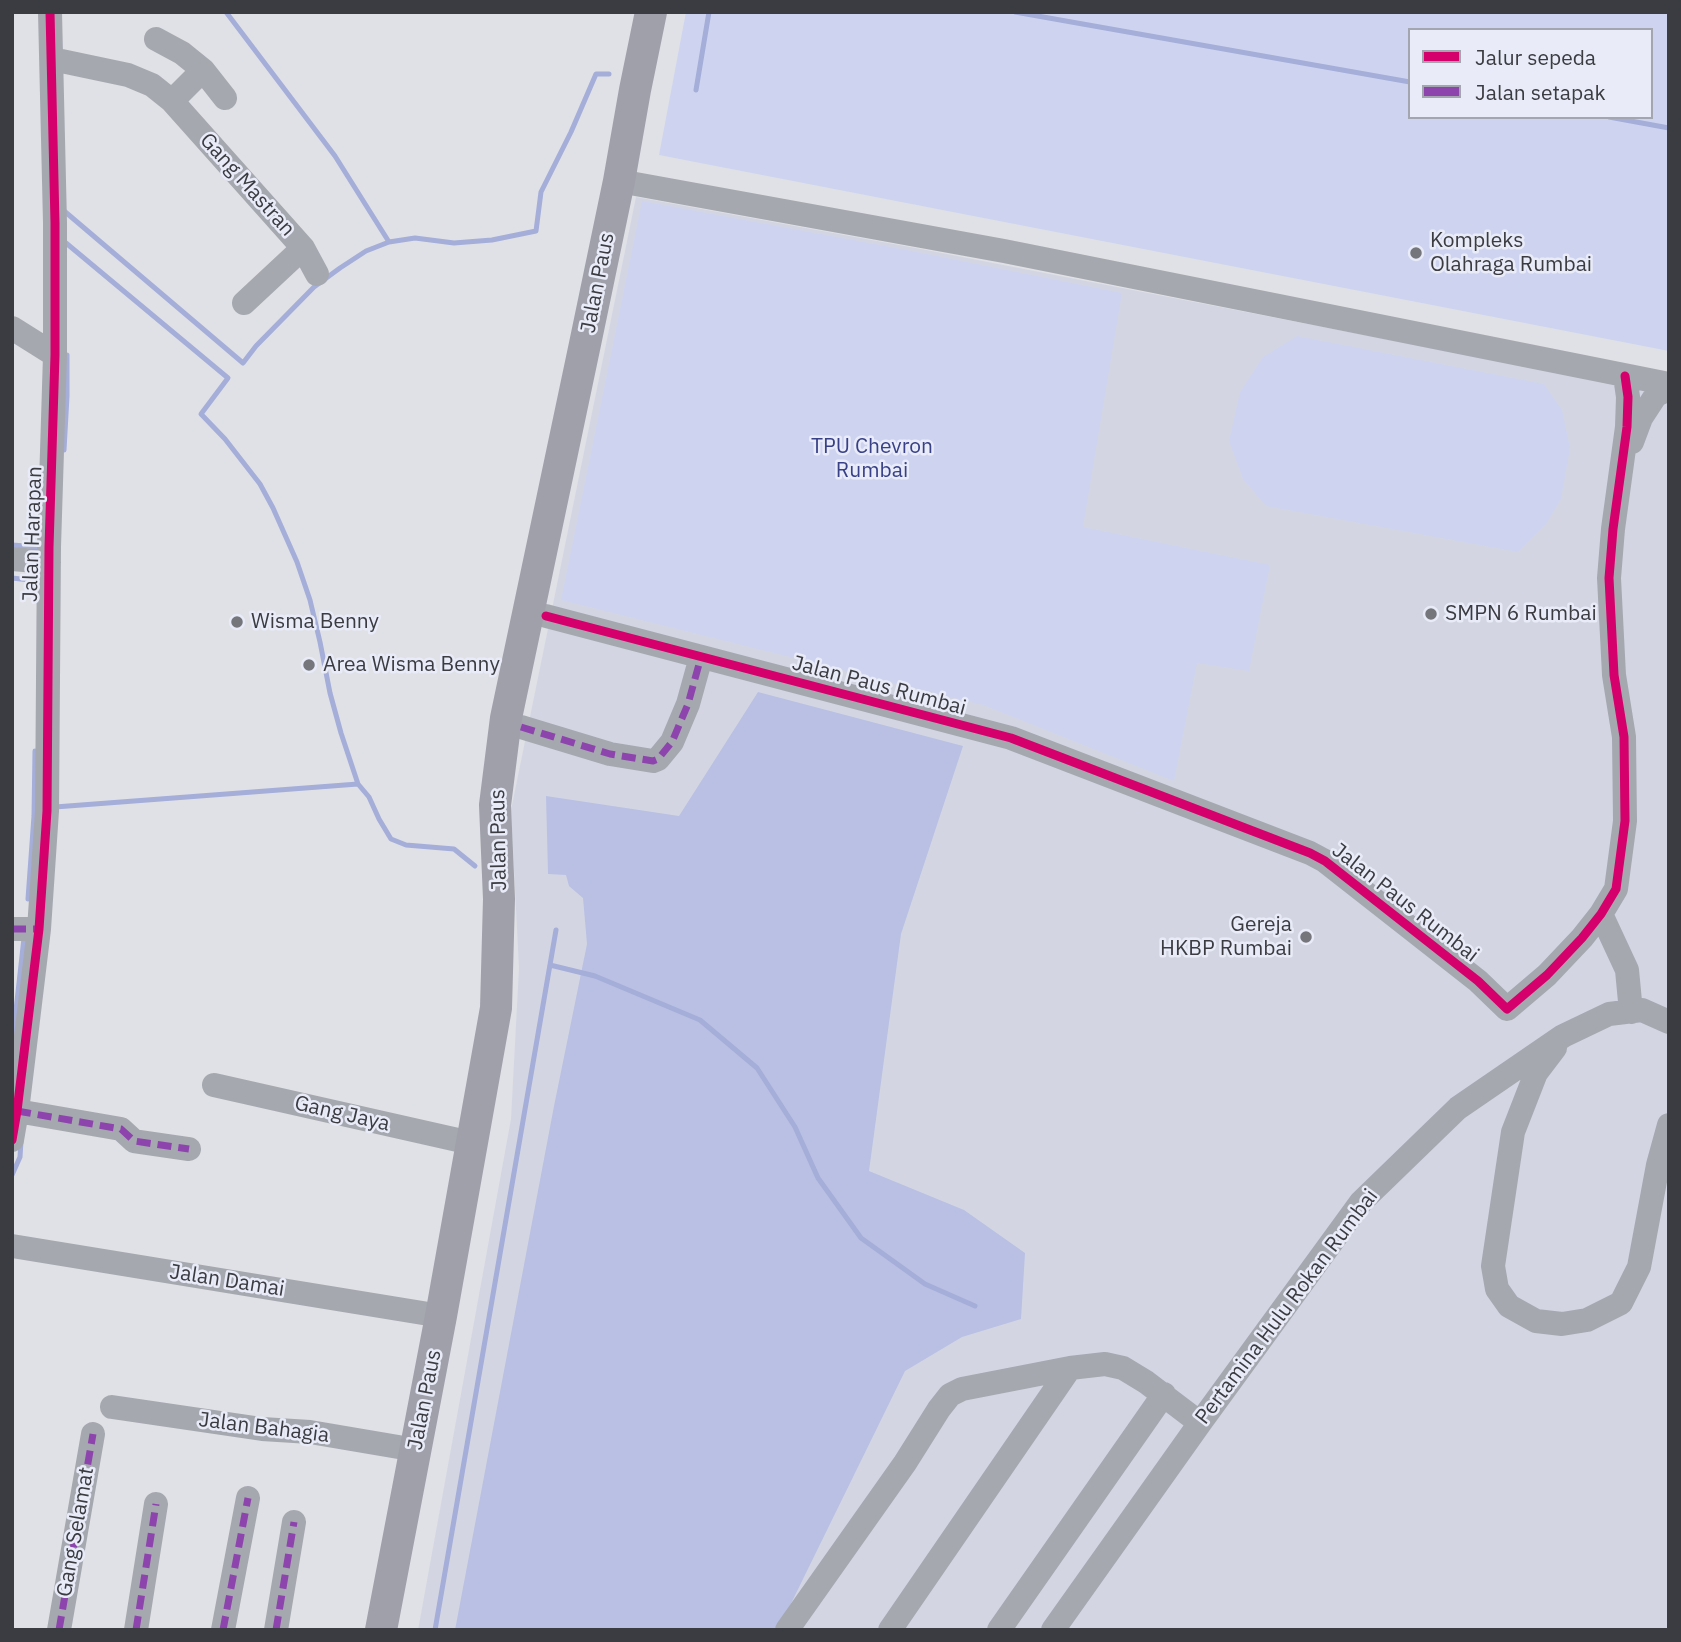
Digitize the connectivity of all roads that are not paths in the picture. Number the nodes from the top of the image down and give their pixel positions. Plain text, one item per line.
1 (50, 12) edge
2 (651, 12) edge
3 (664, 12) edge
4 (156, 39) dead end
5 (52, 60) junction
6 (203, 70) junction
7 (225, 98) dead end
8 (172, 101) junction
9 (624, 183) junction
10 (303, 248) junction
11 (317, 274) dead end
12 (244, 303) dead end
13 (12, 328) edge
14 (55, 355) junction
15 (1625, 376) junction
16 (1669, 386) edge
17 (1621, 461) junction
18 (12, 559) edge
19 (49, 562) junction
20 (546, 615) junction
21 (701, 657) junction
22 (521, 727) junction
23 (1601, 914) junction
24 (25, 929) edge
25 (1620, 1013) junction
26 (1669, 1022) edge
27 (1563, 1036) junction
28 (214, 1085) dead end
29 (22, 1112) junction
30 (1669, 1125) edge
31 (12, 1140) edge
32 (471, 1143) junction
33 (189, 1149) dead end
34 (12, 1246) edge
35 (441, 1316) junction
36 (1070, 1368) junction
37 (1164, 1394) junction
38 (112, 1407) dead end
39 (1199, 1423) junction
40 (93, 1434) dead end
41 (416, 1450) junction
42 (248, 1498) dead end
43 (156, 1504) dead end
44 (294, 1522) dead end
45 (58, 1630) edge
46 (136, 1630) edge
47 (223, 1630) edge
48 (276, 1630) edge
49 (381, 1630) edge
50 (396, 1630) edge
51 (787, 1630) edge
52 (890, 1630) edge
53 (999, 1630) edge
54 (1053, 1630) edge

1 - 5 street, Jalan Harapan
2 - 9 main road, Jalan Paus
3 - 9 main road, Jalan Paus
4 - 6 street
5 - 8 street, Gang Mastran
5 - 14 street, Jalan Harapan
6 - 7 street
6 - 8 street
8 - 10 street, Gang Mastran
9 - 15 street
9 - 20 main road, Jalan Paus
9 - 32 main road, Jalan Paus
10 - 11 street, Gang Mastran
10 - 12 street
13 - 14 street
14 - 19 street, Jalan Harapan
15 - 16 street
15 - 17 street, Jalan Paus Rumbai
16 - 17 street
17 - 23 street, Jalan Paus Rumbai
18 - 19 street
19 - 24 street, Jalan Harapan
20 - 21 street, Jalan Paus Rumbai
20 - 22 main road, Jalan Paus
21 - 22 street
21 - 23 street, Jalan Paus Rumbai
22 - 50 main road, Jalan Paus
23 - 25 street
24 - 29 street, Jalan Harapan
25 - 26 street
25 - 27 street, Pertamina Hulu Rokan Rumbai
27 - 30 street
27 - 39 street, Pertamina Hulu Rokan Rumbai
28 - 32 street, Gang Jaya
29 - 31 street, Jalan Harapan
29 - 33 street
32 - 35 main road, Jalan Paus
34 - 35 street, Jalan Damai
35 - 41 main road, Jalan Paus
36 - 37 street
36 - 51 street
36 - 52 street
37 - 39 street
37 - 53 street
38 - 41 street, Jalan Bahagia
39 - 54 street, Pertamina Hulu Rokan Rumbai
40 - 45 street, Gang Selamat
41 - 49 main road, Jalan Paus
42 - 47 street
43 - 46 street
44 - 48 street

